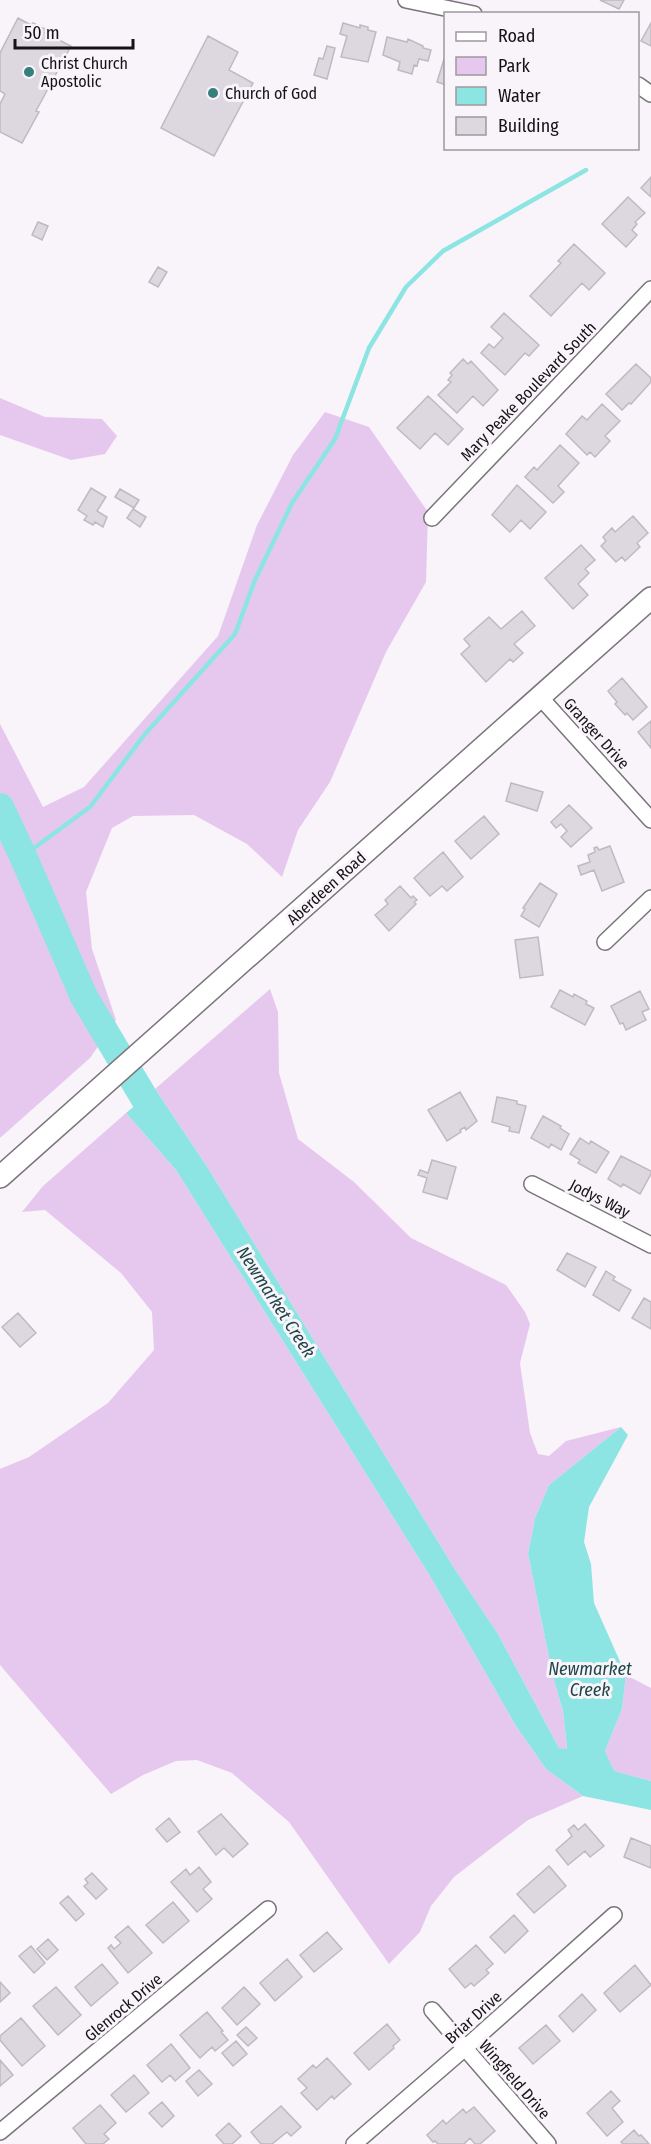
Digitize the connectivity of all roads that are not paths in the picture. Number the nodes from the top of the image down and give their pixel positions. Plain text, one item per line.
1 (406, 0) edge
2 (455, 4) edge
3 (470, 12) edge
4 (651, 289) edge
5 (432, 518) dead end
6 (651, 597) edge
7 (540, 697) junction
8 (651, 820) edge
9 (651, 898) edge
10 (605, 942) dead end
11 (0, 1178) edge
12 (532, 1184) dead end
13 (649, 1240) edge
14 (268, 1909) dead end
15 (614, 1915) dead end
16 (432, 2010) dead end
17 (465, 2048) junction
18 (0, 2132) edge
19 (354, 2144) edge
20 (548, 2144) edge

1 - 2 street
2 - 3 street
4 - 5 street, Mary Peake Boulevard South
6 - 7 main road, Aberdeen Road
7 - 8 street, Granger Drive
7 - 11 main road, Aberdeen Road
9 - 10 street
12 - 13 street, Jodys Way
14 - 18 street, Glenrock Drive
15 - 17 street, Briar Drive
16 - 17 street, Wingfield Drive
17 - 19 street, Briar Drive
17 - 20 street, Wingfield Drive

